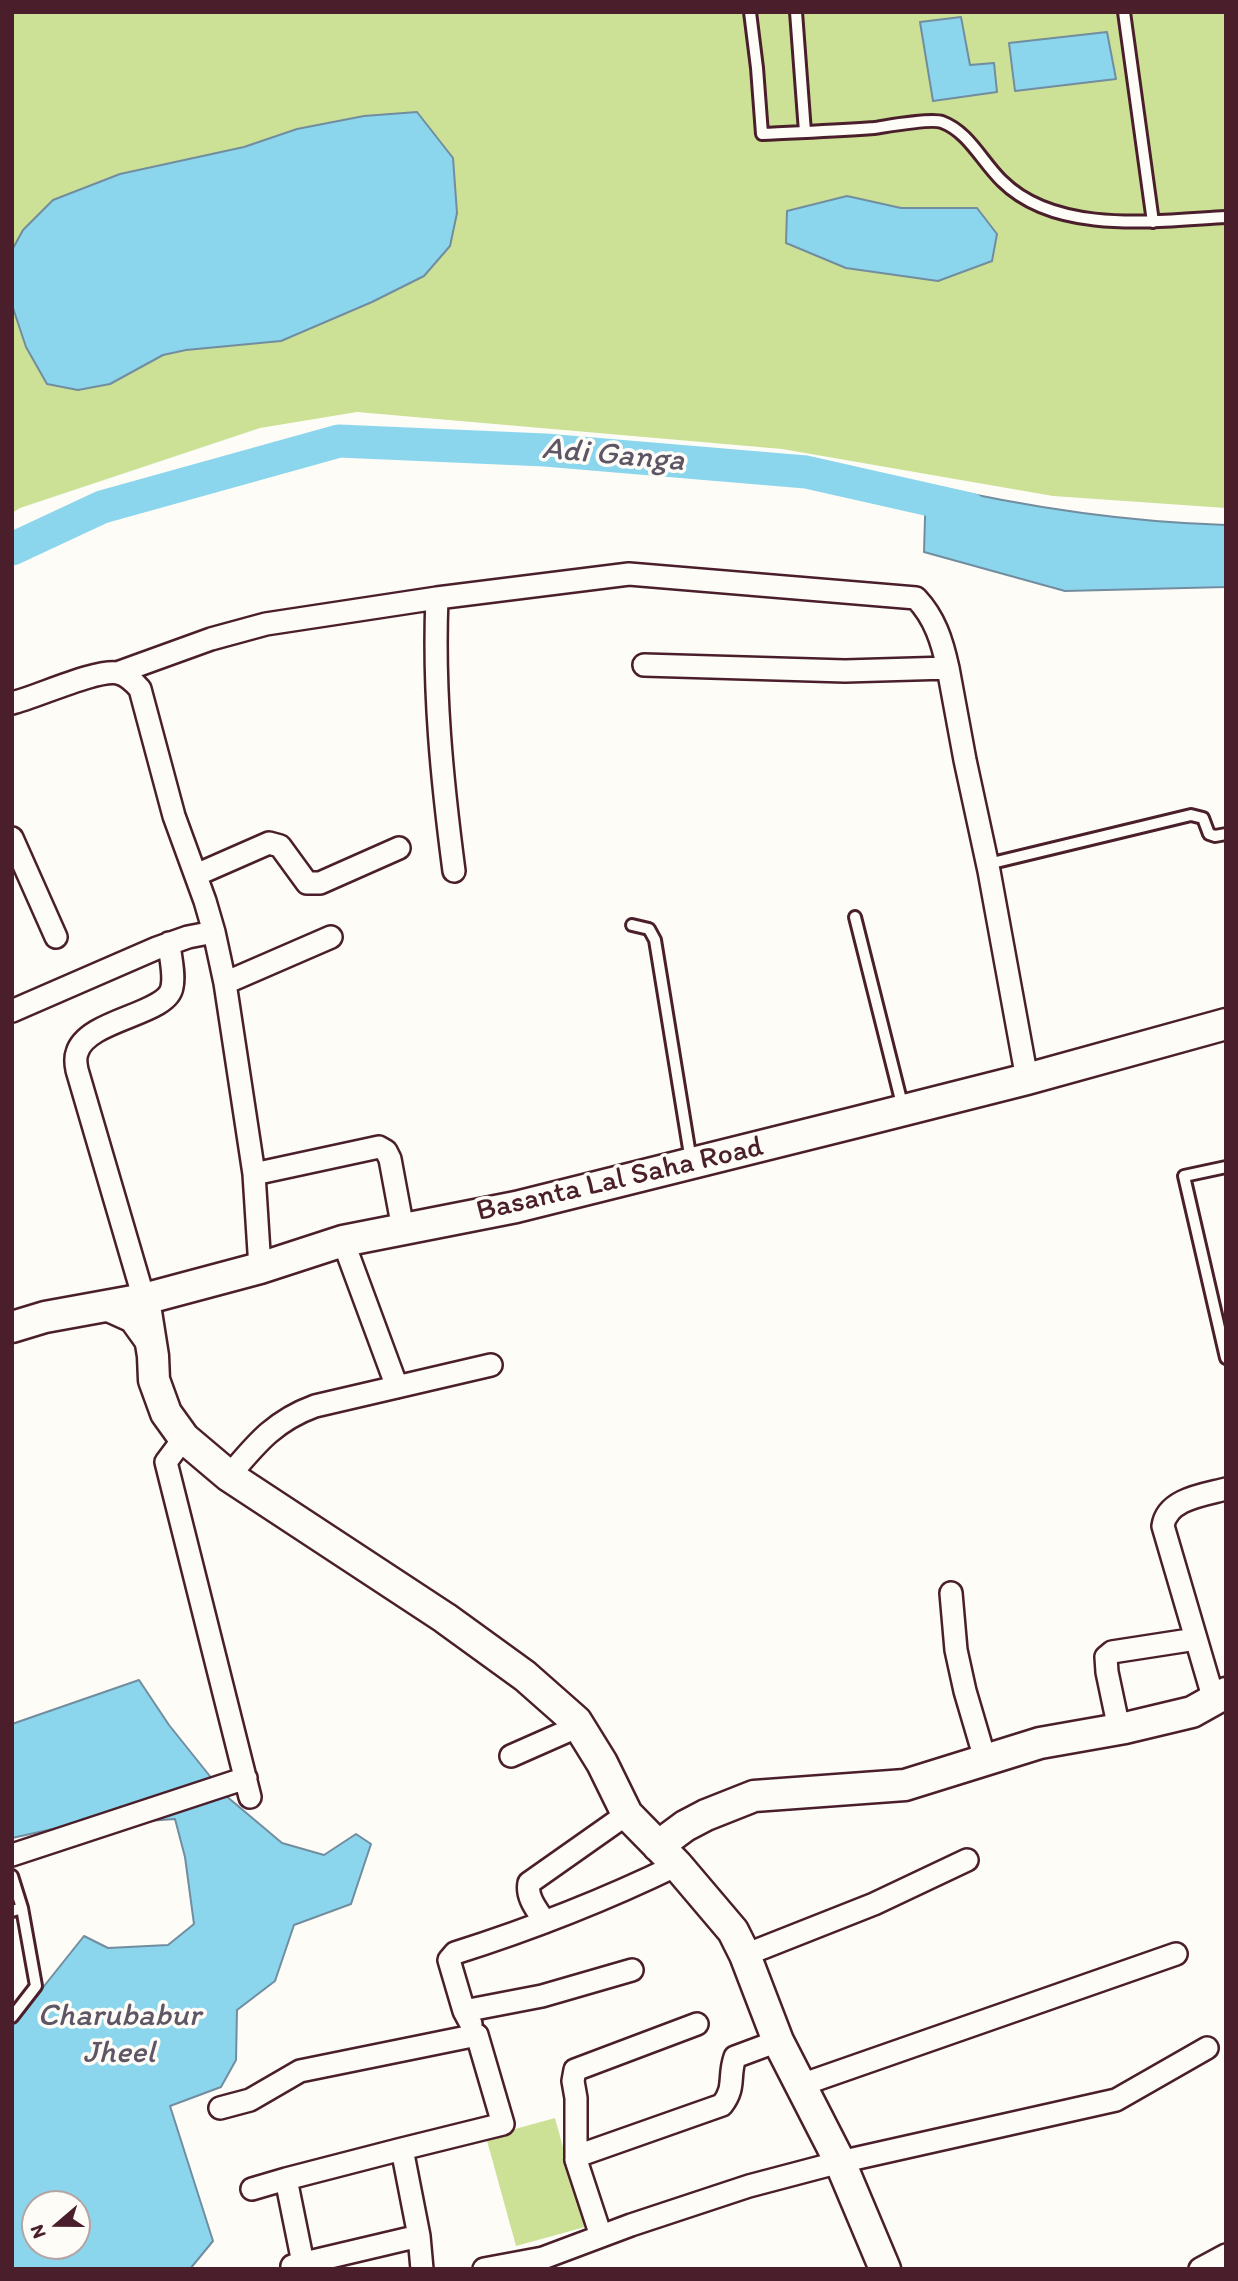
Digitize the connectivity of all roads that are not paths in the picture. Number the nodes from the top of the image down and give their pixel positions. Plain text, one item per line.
1 (750, 12) edge
2 (796, 12) edge
3 (1124, 12) edge
4 (805, 132) junction
5 (1226, 217) edge
6 (1153, 222) junction
7 (437, 598) junction
8 (644, 665) dead end
9 (948, 668) junction
10 (117, 673) junction
11 (12, 703) edge
12 (1226, 834) edge
13 (12, 838) edge
14 (399, 848) dead end
15 (988, 864) junction
16 (454, 871) dead end
17 (196, 875) junction
18 (855, 917) dead end
19 (632, 925) dead end
20 (214, 932) junction
21 (56, 937) dead end
22 (331, 937) dead end
23 (169, 943) junction
24 (225, 984) junction
25 (12, 1011) edge
26 (1226, 1024) edge
27 (1027, 1079) junction
28 (904, 1110) junction
29 (692, 1164) junction
30 (1226, 1167) edge
31 (254, 1174) junction
32 (403, 1229) junction
33 (343, 1241) junction
34 (260, 1268) junction
35 (144, 1299) junction
36 (100, 1307) junction
37 (12, 1327) edge
38 (153, 1356) junction
39 (1226, 1358) edge
40 (491, 1365) dead end
41 (397, 1387) junction
42 (184, 1437) junction
43 (229, 1476) junction
44 (1226, 1489) edge
45 (951, 1593) dead end
46 (1196, 1639) junction
47 (1220, 1697) edge
48 (579, 1726) junction
49 (1119, 1729) junction
50 (511, 1756) dead end
51 (985, 1759) junction
52 (627, 1814) junction
53 (12, 1855) edge
54 (668, 1855) junction
55 (967, 1860) dead end
56 (12, 1876) edge
57 (17, 1910) edge
58 (545, 1922) junction
59 (1176, 1954) dead end
60 (746, 1955) junction
61 (632, 1970) dead end
62 (464, 2011) junction
63 (12, 2017) edge
64 (697, 2024) dead end
65 (477, 2035) junction
66 (778, 2041) junction
67 (1207, 2048) dead end
68 (801, 2085) junction
69 (220, 2108) dead end
70 (402, 2150) junction
71 (576, 2161) junction
72 (840, 2162) junction
73 (286, 2179) junction
74 (252, 2189) dead end
75 (419, 2236) junction
76 (600, 2236) junction
77 (1226, 2255) edge
78 (569, 2259) edge
79 (297, 2266) edge
80 (422, 2269) edge
81 (484, 2269) edge
82 (885, 2269) edge
83 (1200, 2269) edge

1 - 4 lane
2 - 4 lane
3 - 6 lane
4 - 6 lane
5 - 6 lane
7 - 9 street
7 - 10 street
7 - 16 street
8 - 9 street
9 - 15 street
10 - 11 street
10 - 17 street
12 - 15 lane
13 - 21 street
14 - 17 street
15 - 27 street
17 - 20 street
18 - 28 lane
19 - 29 lane
20 - 23 street
20 - 24 street
22 - 24 street
23 - 25 street
23 - 35 street
24 - 31 street
26 - 27 street, Basanta Lal Saha Road
27 - 28 street, Basanta Lal Saha Road
28 - 29 street, Basanta Lal Saha Road
29 - 32 street, Basanta Lal Saha Road
30 - 39 lane
31 - 32 street
31 - 34 street
32 - 33 street, Basanta Lal Saha Road
33 - 34 street, Basanta Lal Saha Road
33 - 41 street
34 - 35 street, Basanta Lal Saha Road
35 - 36 street, Basanta Lal Saha Road
35 - 38 street
36 - 37 street, Basanta Lal Saha Road
36 - 38 street
38 - 42 street
40 - 41 street
41 - 43 street
42 - 43 street
42 - 53 street
43 - 48 street
44 - 46 street
45 - 51 street
46 - 47 street
46 - 49 street
47 - 49 street
48 - 50 street
48 - 52 street
49 - 51 street
51 - 54 street
52 - 54 street
52 - 58 street
54 - 58 street
54 - 60 street
55 - 60 street
56 - 57 lane
57 - 63 lane
58 - 62 street
59 - 68 street
60 - 66 street
61 - 62 street
62 - 65 street
64 - 71 street
65 - 69 street
65 - 70 street
66 - 68 street
66 - 71 street
67 - 72 street
68 - 72 street
70 - 73 street
70 - 75 street
71 - 76 street
72 - 76 street
72 - 82 street
73 - 74 street
73 - 79 street
75 - 79 street
75 - 80 street
76 - 78 street
77 - 83 street
78 - 81 street

